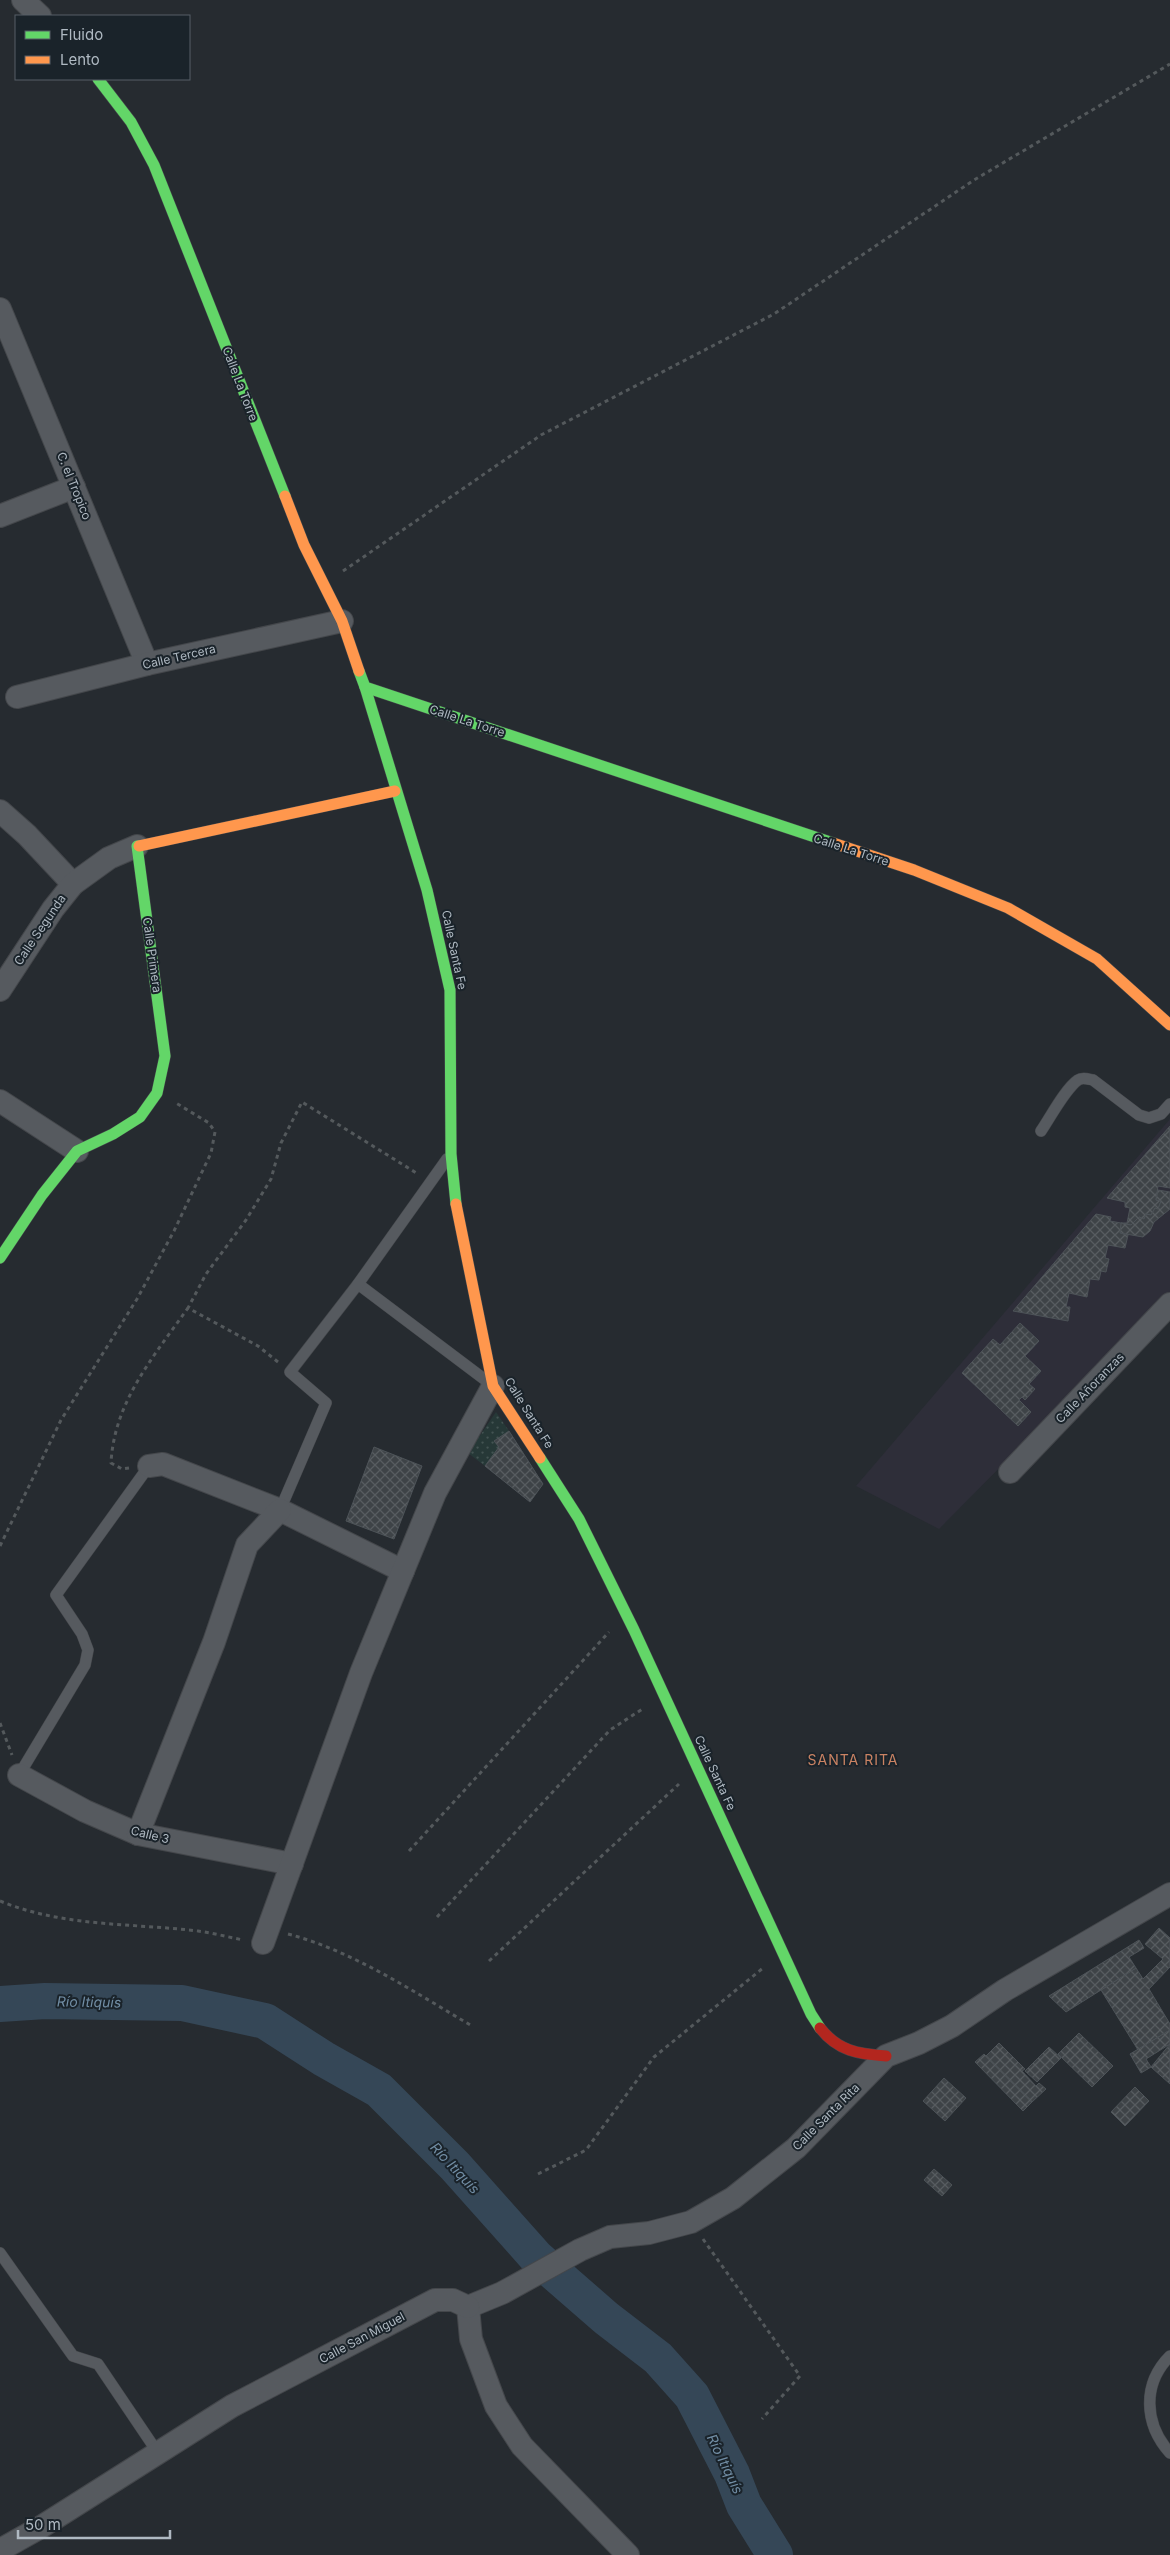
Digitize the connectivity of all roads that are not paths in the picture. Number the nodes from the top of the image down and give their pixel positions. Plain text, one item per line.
1 (23, 0) edge
2 (39, 15) edge
3 (99, 80) edge
4 (0, 308) edge
5 (4, 333) edge
6 (74, 487) junction
7 (0, 516) edge
8 (342, 620) junction
9 (147, 664) junction
10 (366, 687) junction
11 (18, 697) dead end
12 (395, 791) junction
13 (0, 811) edge
14 (137, 846) junction
15 (73, 884) junction
16 (0, 990) edge
17 (1170, 1025) edge
18 (0, 1101) edge
19 (1170, 1104) edge
20 (1041, 1132) dead end
21 (77, 1151) junction
22 (451, 1154) junction
23 (0, 1258) edge
24 (358, 1284) junction
25 (1170, 1304) edge
26 (493, 1386) junction
27 (149, 1466) joint
28 (1010, 1472) dead end
29 (280, 1510) junction
30 (403, 1571) junction
31 (19, 1775) joint
32 (138, 1834) junction
33 (292, 1864) junction
34 (1170, 1894) edge
35 (266, 1936) road end
36 (886, 2056) junction
37 (0, 2253) edge
38 (468, 2307) junction
39 (1170, 2356) edge
40 (158, 2453) junction
41 (1170, 2453) edge
42 (0, 2552) edge
43 (9, 2555) edge
44 (628, 2555) edge

1 - 2 street
3 - 8 street, Calle La Torre
4 - 5 street, C. el Tropico
5 - 6 street, C. el Tropico
6 - 7 street
6 - 9 street, C. el Tropico
8 - 9 street, Calle Tercera
8 - 10 street, Calle La Torre
9 - 11 street, Calle Tercera
10 - 12 street, Calle Santa Fe
10 - 17 street, Calle La Torre
12 - 14 street
12 - 22 street, Calle Santa Fe
13 - 15 street
14 - 15 street, Calle Segunda
14 - 21 street, Calle Primera
15 - 16 street, Calle Segunda
18 - 21 street
19 - 20 lane
21 - 23 street, Calle Primera
22 - 24 lane
22 - 26 street, Calle Santa Fe
24 - 26 lane
24 - 29 lane
25 - 28 street, Calle Añoranzas
26 - 30 street
26 - 36 street, Calle Santa Fe
27 - 29 street
27 - 31 lane
29 - 30 street
29 - 32 street
30 - 33 street
31 - 32 street, Calle 3
32 - 33 street, Calle 3
33 - 35 street
34 - 36 street, Calle Santa Rita
36 - 38 street, Calle Santa Rita
37 - 40 lane
38 - 40 street, Calle San Miguel
38 - 44 street
39 - 41 lane
40 - 42 street, Calle San Miguel
42 - 43 lane

